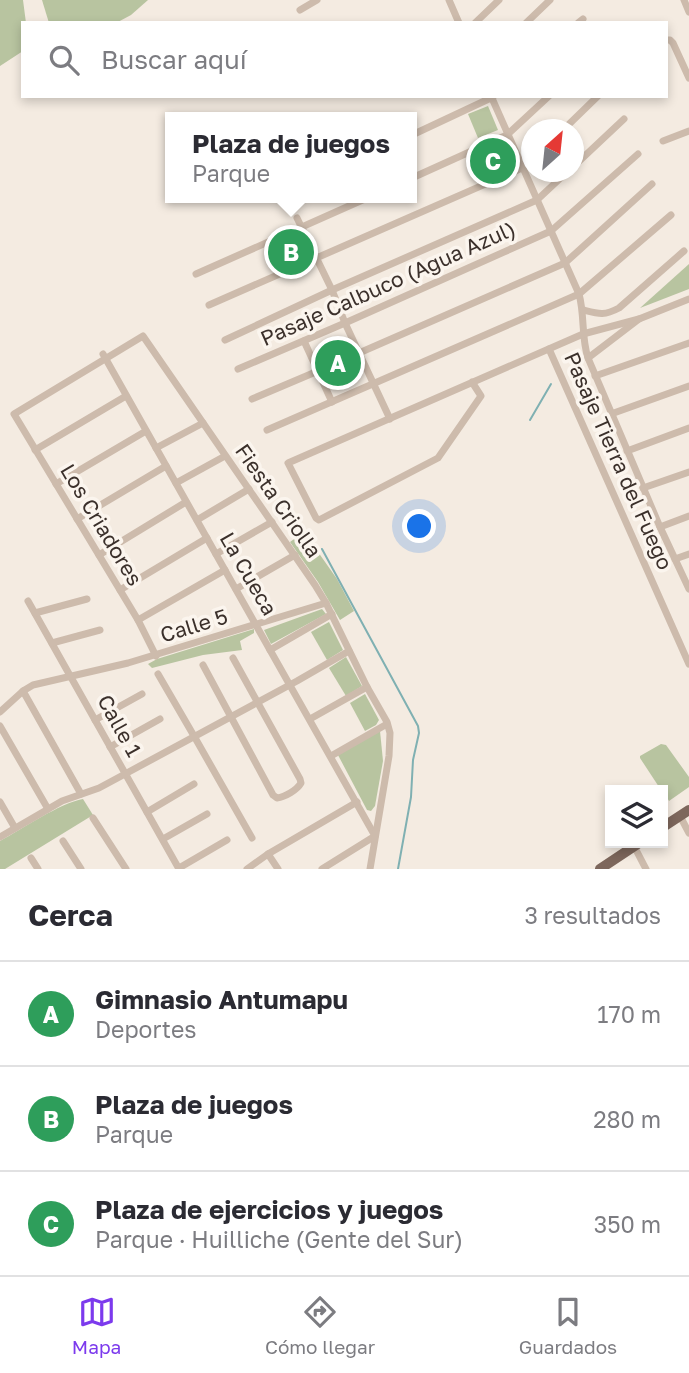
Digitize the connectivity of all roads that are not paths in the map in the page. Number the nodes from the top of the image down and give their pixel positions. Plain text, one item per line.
1 (317, 0) edge
2 (450, 0) edge
3 (499, 0) edge
4 (550, 0) edge
5 (684, 0) edge
6 (300, 10) dead end
7 (689, 12) edge
8 (458, 21) edge
9 (477, 21) edge
10 (528, 21) edge
11 (668, 40) edge
12 (689, 78) edge
13 (490, 98) edge
14 (492, 98) edge
15 (547, 98) edge
16 (596, 98) edge
17 (574, 119) edge
18 (624, 119) dead end
19 (689, 131) edge
20 (417, 133) edge
21 (507, 135) junction
22 (663, 141) dead end
23 (638, 153) dead end
24 (584, 156) edge
25 (521, 166) edge
26 (521, 168) edge
27 (417, 176) edge
28 (529, 182) edge
29 (556, 182) edge
30 (652, 184) dead end
31 (537, 200) junction
32 (356, 203) edge
33 (670, 215) dead end
34 (298, 218) dead end
35 (302, 227) junction
36 (551, 231) junction
37 (684, 251) dead end
38 (317, 258) junction
39 (565, 263) junction
40 (196, 274) dead end
41 (332, 290) junction
42 (579, 295) junction
43 (689, 299) edge
44 (209, 305) dead end
45 (583, 310) junction
46 (639, 319) junction
47 (345, 323) junction
48 (583, 334) junction
49 (225, 340) dead end
50 (304, 341) junction
51 (689, 343) edge
52 (549, 349) junction
53 (359, 353) junction
54 (104, 357) junction
55 (588, 358) junction
56 (238, 369) dead end
57 (318, 371) junction
58 (595, 376) junction
59 (472, 382) junction
60 (374, 384) junction
61 (689, 386) edge
62 (126, 396) junction
63 (252, 399) dead end
64 (332, 402) junction
65 (611, 414) junction
66 (390, 419) junction
67 (203, 423) junction
68 (689, 428) edge
69 (146, 430) junction
70 (267, 430) dead end
71 (156, 448) junction
72 (35, 450) junction
73 (627, 451) junction
74 (225, 456) junction
75 (166, 466) junction
76 (689, 472) edge
77 (176, 483) junction
78 (56, 484) junction
79 (643, 488) junction
80 (249, 489) junction
81 (187, 502) junction
82 (689, 516) edge
83 (77, 519) junction
84 (197, 520) junction
85 (272, 522) junction
86 (660, 527) junction
87 (206, 538) junction
88 (216, 554) junction
89 (689, 554) edge
90 (99, 555) junction
91 (295, 555) junction
92 (675, 559) junction
93 (225, 570) junction
94 (236, 589) junction
95 (689, 589) edge
96 (120, 590) junction
97 (87, 598) dead end
98 (28, 601) dead end
99 (326, 603) junction
100 (35, 613) junction
101 (332, 614) junction
102 (138, 620) junction
103 (256, 625) junction
104 (100, 630) dead end
105 (52, 643) junction
106 (270, 650) junction
107 (349, 651) junction
108 (156, 656) junction
109 (233, 658) dead end
110 (689, 664) edge
111 (203, 665) dead end
112 (158, 674) dead end
113 (70, 675) junction
114 (290, 684) junction
115 (367, 687) junction
116 (23, 691) junction
117 (142, 694) dead end
118 (256, 702) junction
119 (0, 712) edge
120 (229, 717) junction
121 (160, 719) dead end
122 (310, 719) junction
123 (96, 720) junction
124 (387, 724) junction
125 (0, 726) edge
126 (194, 736) junction
127 (110, 747) junction
128 (331, 756) junction
129 (125, 774) junction
130 (194, 784) dead end
131 (81, 794) junction
132 (0, 802) edge
133 (357, 802) junction
134 (48, 809) junction
135 (147, 812) junction
136 (362, 812) junction
137 (380, 812) junction
138 (684, 813) edge
139 (207, 814) dead end
140 (93, 818) dead end
141 (668, 824) edge
142 (15, 828) junction
143 (689, 834) edge
144 (375, 836) junction
145 (0, 837) edge
146 (252, 838) dead end
147 (163, 839) junction
148 (227, 839) dead end
149 (63, 841) dead end
150 (631, 848) edge
151 (638, 848) edge
152 (268, 854) junction
153 (31, 858) dead end
154 (38, 869) edge
155 (80, 869) edge
156 (126, 869) edge
157 (179, 869) edge
158 (247, 869) edge
159 (278, 869) edge
160 (322, 869) edge
161 (370, 869) edge
162 (601, 869) edge
163 (646, 869) edge

1 - 6 street
2 - 8 street
3 - 9 street
4 - 10 street
5 - 7 street
11 - 12 street
13 - 20 street
14 - 21 street
15 - 21 street
16 - 17 street
18 - 24 street
19 - 22 street
21 - 25 street
21 - 27 street
23 - 36 street, Pasaje Calbuco (Agua Azul)
26 - 38 street
28 - 31 street
29 - 31 street
30 - 39 street
31 - 36 street
31 - 41 street
32 - 35 street
33 - 42 street
34 - 35 street
35 - 38 street
35 - 40 street
36 - 39 street
36 - 47 street, Pasaje Calbuco (Agua Azul)
37 - 45 street
38 - 41 street
38 - 44 street
39 - 42 street
39 - 53 street
41 - 47 street
41 - 49 street
42 - 45 street
42 - 60 street
43 - 46 street
45 - 48 street
46 - 48 street
46 - 55 street
47 - 50 street, Pasaje Calbuco (Agua Azul)
47 - 53 street
48 - 52 street
48 - 55 street
50 - 56 street, Pasaje Calbuco (Agua Azul)
50 - 57 street
51 - 58 street
52 - 59 street
52 - 110 street, Pasaje Tierra del Fuego
53 - 60 street
54 - 62 street, La Cueca
54 - 67 street, Fiesta Criolla
54 - 72 street, Los Criadores
55 - 58 street
57 - 63 street
57 - 64 street
58 - 65 street
59 - 66 street
59 - 66 street
60 - 64 street
60 - 66 street
61 - 65 street
62 - 69 street, La Cueca
62 - 72 street
64 - 70 street
65 - 73 street
67 - 71 street
67 - 74 street, Fiesta Criolla
68 - 73 street
69 - 71 street, La Cueca
69 - 78 street
71 - 75 street, La Cueca
72 - 78 street, Los Criadores
73 - 79 street
74 - 77 street
74 - 80 street, Fiesta Criolla
75 - 77 street, La Cueca
75 - 83 street
76 - 79 street
77 - 81 street, La Cueca
78 - 83 street, Los Criadores
79 - 86 street
80 - 84 street
80 - 85 street, Fiesta Criolla
81 - 84 street, La Cueca
81 - 90 street
82 - 86 street
83 - 90 street, Los Criadores
84 - 87 street, La Cueca
85 - 88 street
85 - 91 street, Fiesta Criolla
86 - 92 street
87 - 88 street, La Cueca
87 - 96 street
88 - 93 street, La Cueca
89 - 92 street
90 - 96 street, Los Criadores
91 - 94 street
91 - 99 street, Fiesta Criolla
92 - 95 street
93 - 94 street, La Cueca
93 - 102 street
94 - 103 street, La Cueca
96 - 102 street, Los Criadores
97 - 100 street
98 - 100 street, Calle 1
99 - 101 street, Fiesta Criolla
99 - 103 street, Calle 5
100 - 105 street, Calle 1
101 - 106 street
101 - 107 street, Fiesta Criolla
102 - 108 street, Los Criadores
103 - 106 street, La Cueca
103 - 108 street, Calle 5
104 - 105 street
105 - 113 street, Calle 1
106 - 114 street, La Cueca
107 - 114 street
107 - 115 street, Fiesta Criolla
108 - 113 street, Calle 5
109 - 118 street
111 - 120 street
112 - 126 street
113 - 116 street, Calle 5
113 - 123 street, Calle 1
114 - 118 street
114 - 122 street, La Cueca
115 - 122 street
115 - 124 street, Fiesta Criolla
116 - 119 street
116 - 131 street
117 - 123 street
118 - 120 street
118 - 120 street
120 - 126 street
121 - 127 street
122 - 128 street, La Cueca
123 - 127 street, Calle 1
124 - 128 street
124 - 137 street, Fiesta Criolla
125 - 134 street
126 - 129 street
126 - 146 street
127 - 129 street, Calle 1
128 - 133 street, La Cueca
129 - 131 street
129 - 135 street, Calle 1
130 - 135 street
131 - 134 street
132 - 142 street
133 - 136 street, La Cueca
133 - 152 street
134 - 142 street
135 - 147 street, Calle 1
136 - 137 street
136 - 144 street, La Cueca
137 - 144 street
138 - 141 main road
138 - 143 street
139 - 147 street
140 - 156 street
142 - 145 street
144 - 160 street
144 - 161 street
147 - 157 street, Calle 1
148 - 157 street
149 - 155 street
150 - 162 main road
151 - 163 street
152 - 158 street
152 - 159 street
153 - 154 street

